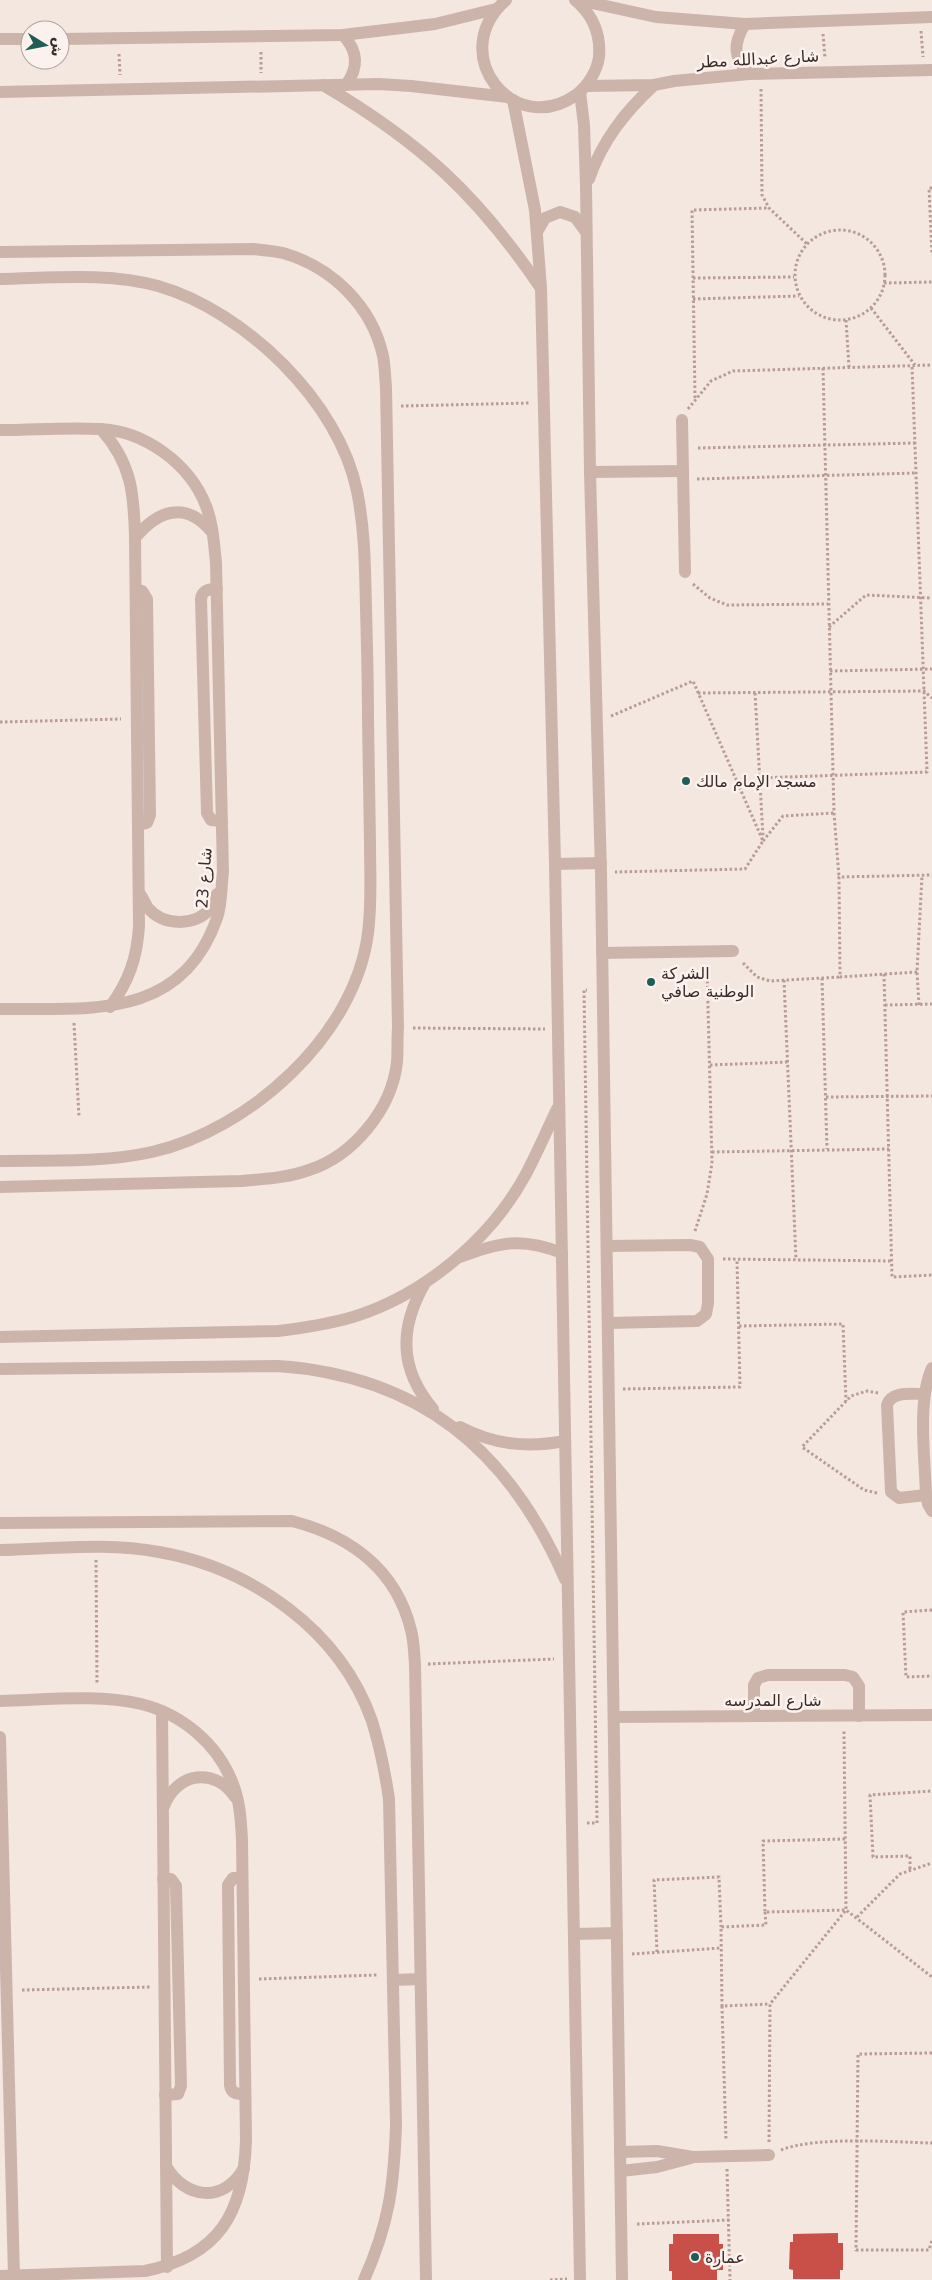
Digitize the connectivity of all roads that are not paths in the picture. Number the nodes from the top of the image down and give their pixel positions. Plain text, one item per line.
1 (577, 0) edge
2 (499, 4) edge
3 (926, 18) edge
4 (746, 24) junction
5 (343, 35) junction
6 (0, 39) edge
7 (20, 39) edge
8 (70, 39) edge
9 (928, 70) edge
10 (755, 73) junction
11 (323, 85) junction
12 (346, 85) junction
13 (654, 85) junction
14 (583, 89) junction
15 (0, 92) edge
16 (510, 98) junction
17 (586, 186) junction
18 (537, 232) junction
19 (586, 232) junction
20 (0, 252) edge
21 (0, 279) edge
22 (541, 288) junction
23 (682, 420) road end
24 (101, 429) junction
25 (0, 430) edge
26 (590, 472) junction
27 (683, 475) junction
28 (212, 533) junction
29 (135, 538) junction
30 (685, 572) road end
31 (136, 590) junction
32 (392, 712) junction
33 (368, 714) junction
34 (138, 825) junction
35 (555, 864) junction
36 (601, 868) junction
37 (223, 872) junction
38 (139, 892) junction
39 (733, 951) road end
40 (602, 953) junction
41 (110, 1007) junction
42 (0, 1009) edge
43 (559, 1104) junction
44 (0, 1161) edge
45 (0, 1187) edge
46 (607, 1246) junction
47 (562, 1253) junction
48 (455, 1259) junction
49 (426, 1281) junction
50 (608, 1324) junction
51 (0, 1337) edge
52 (932, 1368) edge
53 (0, 1369) edge
54 (924, 1394) junction
55 (439, 1416) junction
56 (565, 1441) junction
57 (926, 1495) junction
58 (932, 1511) edge
59 (0, 1523) edge
60 (0, 1550) edge
61 (568, 1584) junction
62 (0, 1701) edge
63 (162, 1710) junction
64 (932, 1715) edge
65 (754, 1716) junction
66 (859, 1716) junction
67 (614, 1718) junction
68 (0, 1737) edge
69 (163, 1808) junction
70 (240, 1812) junction
71 (242, 1878) junction
72 (163, 1879) junction
73 (617, 1933) junction
74 (574, 1934) junction
75 (393, 1977) junction
76 (420, 1979) junction
77 (246, 2094) junction
78 (165, 2095) junction
79 (5, 2106) edge
80 (620, 2152) junction
81 (769, 2155) road end
82 (693, 2158) junction
83 (245, 2165) junction
84 (166, 2166) junction
85 (621, 2171) junction
86 (167, 2267) junction
87 (0, 2276) edge
88 (14, 2276) junction
89 (364, 2280) edge
90 (426, 2280) edge
91 (580, 2280) edge
92 (622, 2280) edge

1 - 4 street
1 - 14 street
2 - 5 street
2 - 16 street
3 - 4 street
4 - 10 street
5 - 8 street
5 - 12 street
6 - 7 street
9 - 10 street, شارع عبدالله مطر
10 - 13 street, شارع عبدالله مطر
11 - 12 street
11 - 15 street
11 - 22 street
12 - 16 street
13 - 14 street, شارع عبدالله مطر
13 - 17 street
14 - 16 street
14 - 17 street
16 - 18 street
17 - 19 street
18 - 19 street
18 - 22 street
19 - 26 street
20 - 32 street
21 - 33 street
22 - 35 street
23 - 27 street
24 - 25 street, شارع 23
24 - 28 street, شارع 23
24 - 29 street
26 - 27 street
26 - 36 street
27 - 30 street
28 - 29 street
28 - 37 street, شارع 23
29 - 31 street
31 - 34 street
31 - 34 street
32 - 33 street
32 - 45 street
33 - 44 street
34 - 38 street
35 - 36 street
35 - 43 street
36 - 40 street
37 - 38 street
37 - 41 street, شارع 23
38 - 41 street
39 - 40 street
40 - 46 street
41 - 42 street, شارع 23
43 - 47 street
43 - 48 street
46 - 50 street
46 - 50 street
47 - 48 street
47 - 56 street
48 - 49 street
49 - 51 street
49 - 55 street
50 - 67 street
52 - 54 street
53 - 55 street
54 - 57 street
54 - 57 street
55 - 56 street
55 - 61 street
56 - 61 street
57 - 58 street
59 - 76 street
60 - 75 street
61 - 74 street
62 - 63 street
63 - 69 street
63 - 70 street
64 - 66 street, شارع المدرسه
65 - 66 street, شارع المدرسه
65 - 66 street
65 - 67 street, شارع المدرسه
67 - 73 street
68 - 79 street
69 - 70 street
69 - 72 street
70 - 71 street
71 - 77 street
71 - 77 street
72 - 78 street
72 - 78 street
73 - 74 street
73 - 80 street
74 - 91 street
75 - 76 street
75 - 89 street
76 - 90 street
77 - 83 street
78 - 84 street
79 - 88 street
80 - 82 street
80 - 85 street
81 - 82 street
82 - 85 street
83 - 84 street
83 - 86 street
84 - 86 street
85 - 92 street
86 - 88 street
87 - 88 street

